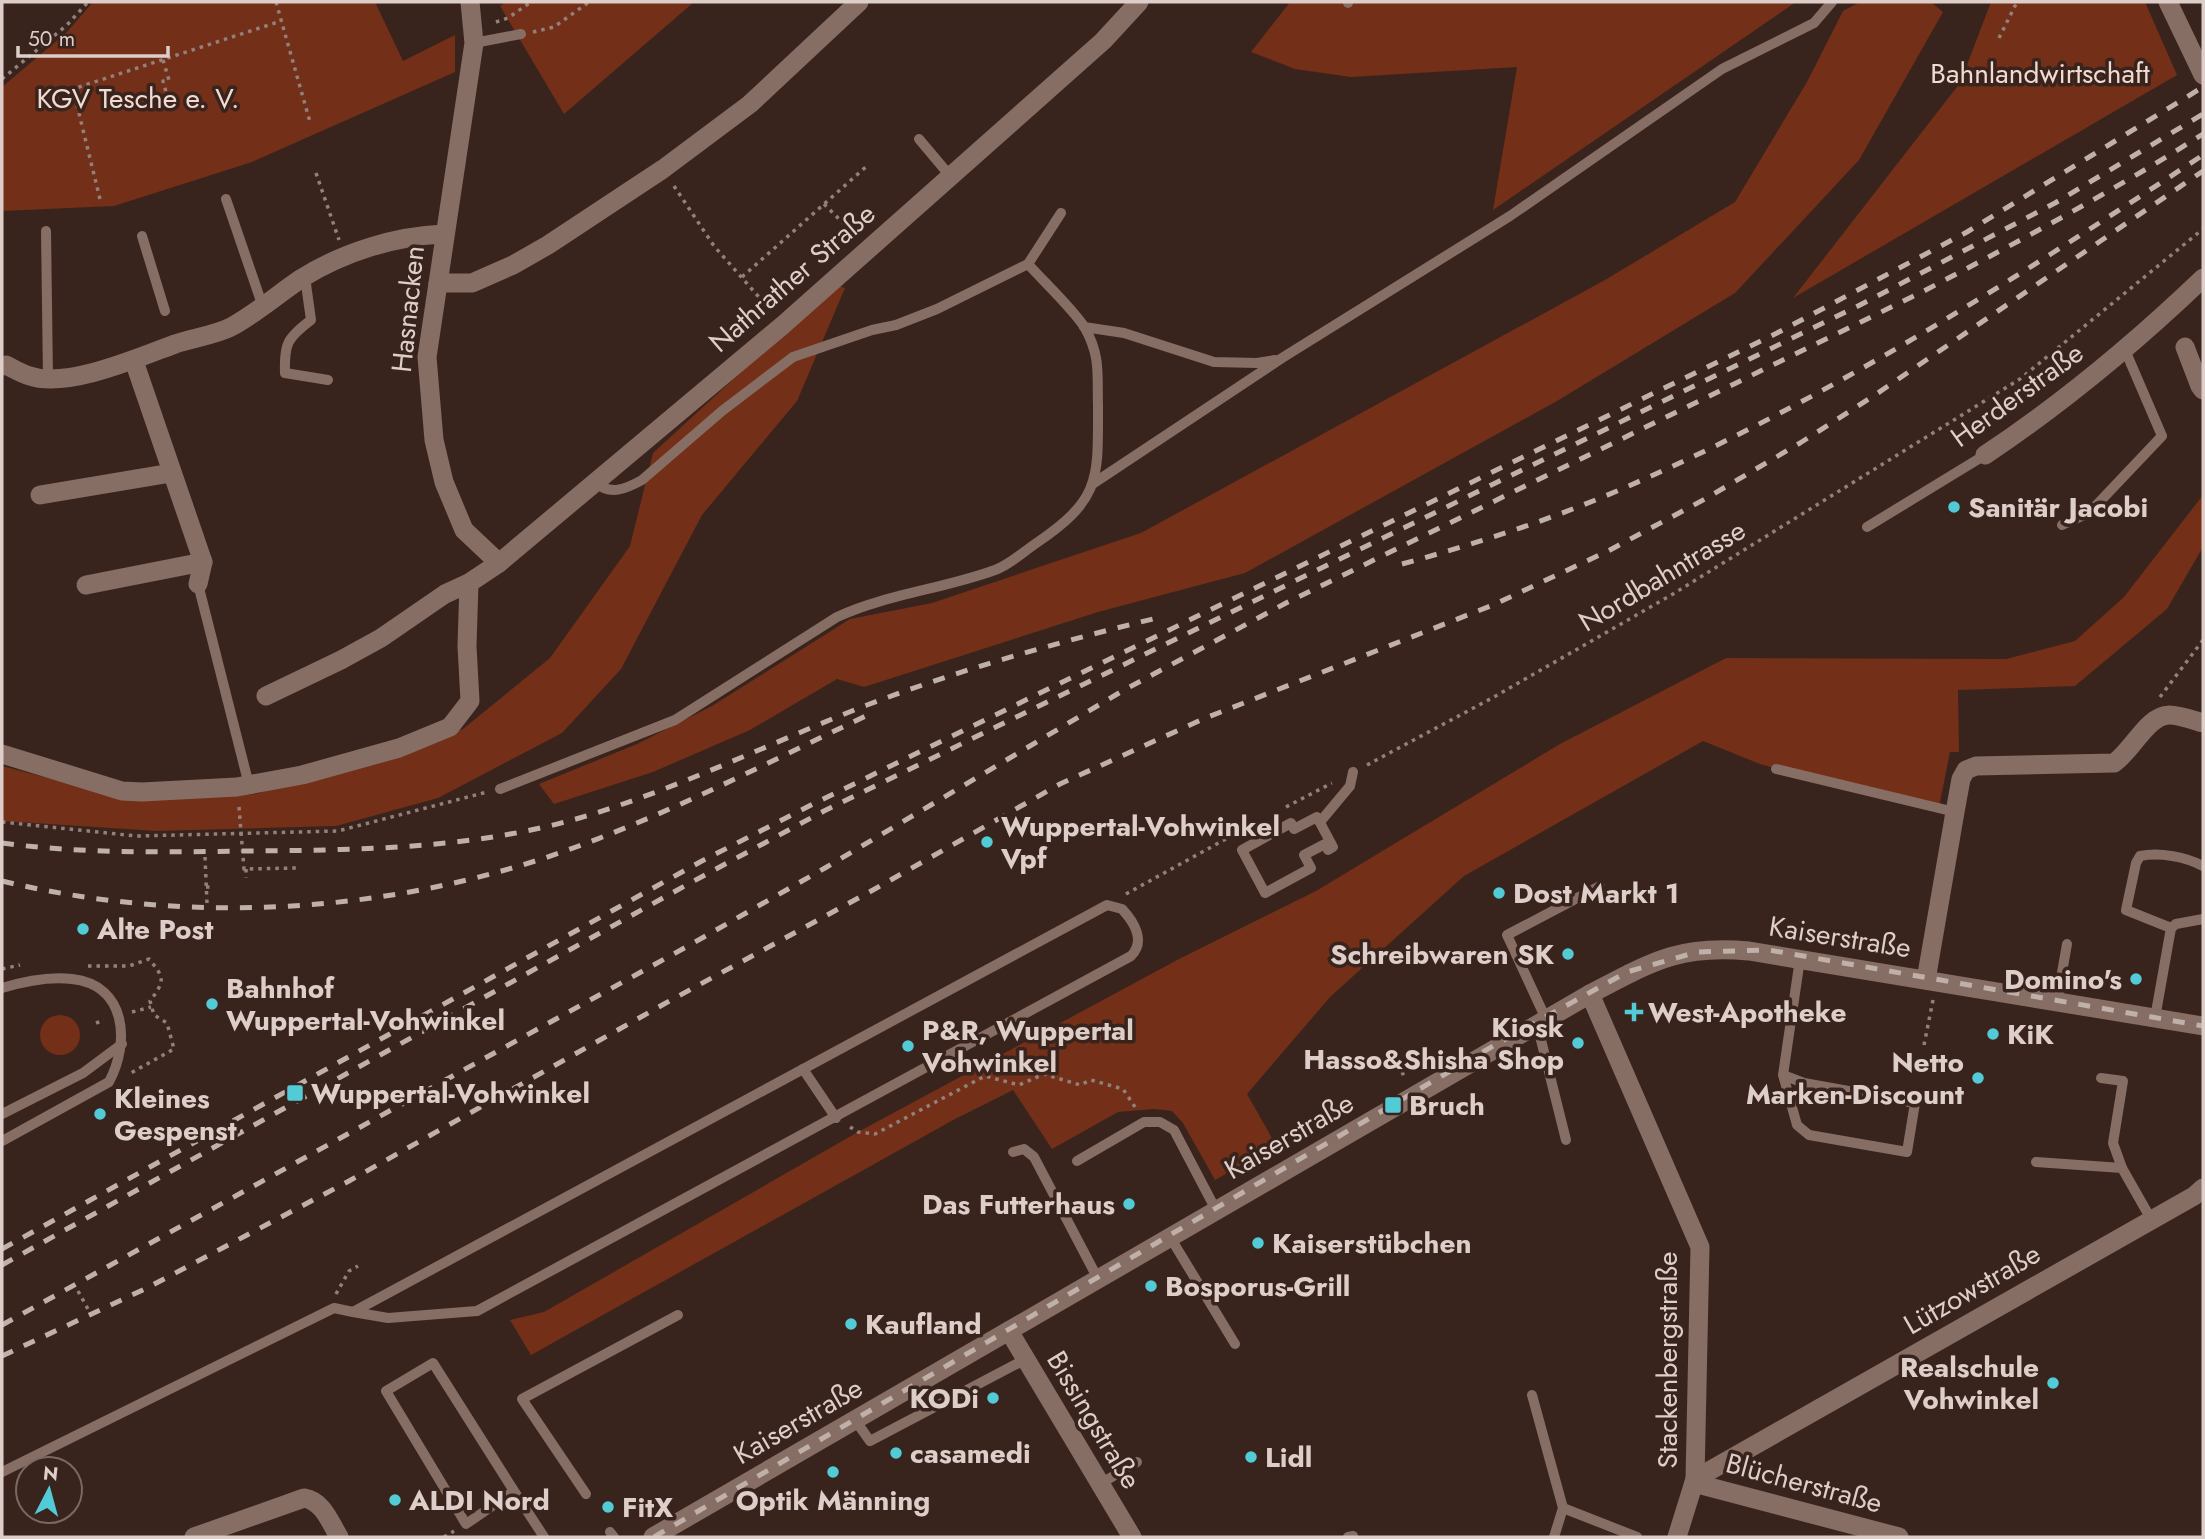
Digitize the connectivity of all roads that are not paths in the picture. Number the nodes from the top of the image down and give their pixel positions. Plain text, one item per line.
1 (470, 2) edge
2 (859, 2) edge
3 (1139, 2) edge
4 (1832, 2) edge
5 (2168, 2) edge
6 (522, 34) road end
7 (474, 35) junction
8 (2202, 74) edge
9 (919, 139) dead end
10 (951, 177) junction
11 (226, 199) dead end
12 (1061, 213) dead end
13 (46, 231) dead end
14 (444, 234) junction
15 (142, 236) dead end
16 (1028, 264) junction
17 (305, 277) junction
18 (2203, 278) edge
19 (438, 283) junction
20 (263, 307) junction
21 (165, 311) dead end
22 (1084, 327) junction
23 (2185, 347) dead end
24 (2125, 350) junction
25 (1282, 358) junction
26 (134, 361) junction
27 (2, 366) edge
28 (48, 378) junction
29 (328, 380) dead end
30 (2203, 390) edge
31 (1985, 455) joint
32 (171, 473) junction
33 (595, 482) junction
34 (1094, 483) junction
35 (40, 495) dead end
36 (2063, 525) dead end
37 (1867, 527) dead end
38 (203, 562) junction
39 (499, 563) junction
40 (198, 583) joint
41 (469, 583) junction
42 (86, 584) dead end
43 (266, 696) dead end
44 (2203, 723) edge
45 (2, 754) edge
46 (1776, 769) dead end
47 (1353, 772) road end
48 (500, 789) road end
49 (244, 791) junction
50 (1955, 811) junction
51 (1320, 822) junction
52 (2203, 866) edge
53 (1600, 886) dead end
54 (2203, 919) edge
55 (2171, 928) junction
56 (2067, 944) dead end
57 (1800, 959) junction
58 (1926, 980) junction
59 (2, 988) edge
60 (1590, 993) junction
61 (2057, 1001) junction
62 (2155, 1018) junction
63 (1542, 1021) junction
64 (2203, 1026) edge
65 (122, 1044) junction
66 (803, 1069) junction
67 (1783, 1075) junction
68 (2101, 1078) dead end
69 (2, 1114) edge
70 (836, 1118) junction
71 (1566, 1140) dead end
72 (2, 1141) edge
73 (1013, 1152) dead end
74 (1077, 1161) dead end
75 (2036, 1162) dead end
76 (2122, 1168) junction
77 (2203, 1188) edge
78 (1216, 1210) junction
79 (2151, 1219) junction
80 (1170, 1237) junction
81 (1098, 1279) junction
82 (353, 1312) junction
83 (678, 1315) dead end
84 (1009, 1331) junction
85 (1235, 1344) dead end
86 (1026, 1359) junction
87 (1532, 1395) dead end
88 (855, 1420) junction
89 (1137, 1462) dead end
90 (2, 1472) edge
91 (1695, 1481) junction
92 (1100, 1484) junction
93 (514, 1491) junction
94 (586, 1494) dead end
95 (1563, 1508) junction
96 (194, 1537) edge
97 (339, 1537) edge
98 (544, 1537) edge
99 (653, 1537) edge
100 (1132, 1537) edge
101 (1554, 1537) edge
102 (1637, 1537) edge
103 (1678, 1537) edge
104 (1899, 1537) edge

1 - 7 street, Hasnacken
2 - 19 street
3 - 10 street, Nathrather Straße
4 - 25 lane
5 - 8 street
6 - 7 lane
7 - 14 street, Hasnacken
9 - 10 lane
10 - 33 street, Nathrather Straße
11 - 20 lane
12 - 16 lane
13 - 28 lane
14 - 17 street
14 - 19 street, Hasnacken
15 - 21 lane
16 - 22 lane
16 - 33 lane
17 - 20 street
17 - 29 lane
18 - 24 street, Herderstraße
19 - 39 street, Hasnacken
20 - 26 street
22 - 25 lane
22 - 34 lane
23 - 30 street
24 - 31 street, Herderstraße
24 - 36 lane, Herderstraße
25 - 34 lane
26 - 28 street
26 - 32 street
27 - 28 street
31 - 37 lane, Herderstraße
32 - 35 street
32 - 38 street
33 - 39 street, Nathrather Straße
34 - 48 lane
38 - 40 street
38 - 42 street
39 - 41 street, Nathrather Straße
40 - 49 lane
41 - 43 street, Nathrather Straße
41 - 49 street
44 - 50 street
45 - 49 street
46 - 50 lane
47 - 51 lane
50 - 58 street
51 - 51 lane
52 - 55 lane
53 - 63 lane
54 - 55 lane
55 - 62 lane
56 - 61 lane
57 - 58 street, Kaiserstraße
57 - 60 street, Kaiserstraße
57 - 67 lane
58 - 61 street, Kaiserstraße
59 - 65 lane
60 - 63 street, Kaiserstraße
60 - 91 street, Stackenbergstraße
61 - 62 street, Kaiserstraße
62 - 64 street, Kaiserstraße
63 - 71 lane
63 - 78 street, Kaiserstraße
65 - 69 lane
65 - 72 lane
66 - 70 lane
66 - 70 lane
66 - 82 lane
67 - 67 lane
68 - 76 lane
70 - 82 lane
73 - 81 lane
74 - 78 lane
75 - 76 lane
76 - 79 lane
77 - 79 street, Lützowstraße
78 - 80 street, Kaiserstraße
79 - 91 street, Lützowstraße
80 - 81 street, Kaiserstraße
80 - 85 lane
81 - 84 street, Kaiserstraße
82 - 90 lane
83 - 94 lane
84 - 86 street, Bissingstraße
84 - 88 street, Kaiserstraße
86 - 88 lane
86 - 92 street, Bissingstraße
87 - 95 lane
88 - 99 street, Kaiserstraße
89 - 92 lane
91 - 103 street, Stackenbergstraße
91 - 104 street, Blücherstraße
92 - 100 street, Bissingstraße
93 - 93 lane
93 - 98 lane
95 - 101 lane
95 - 102 lane
96 - 97 street

